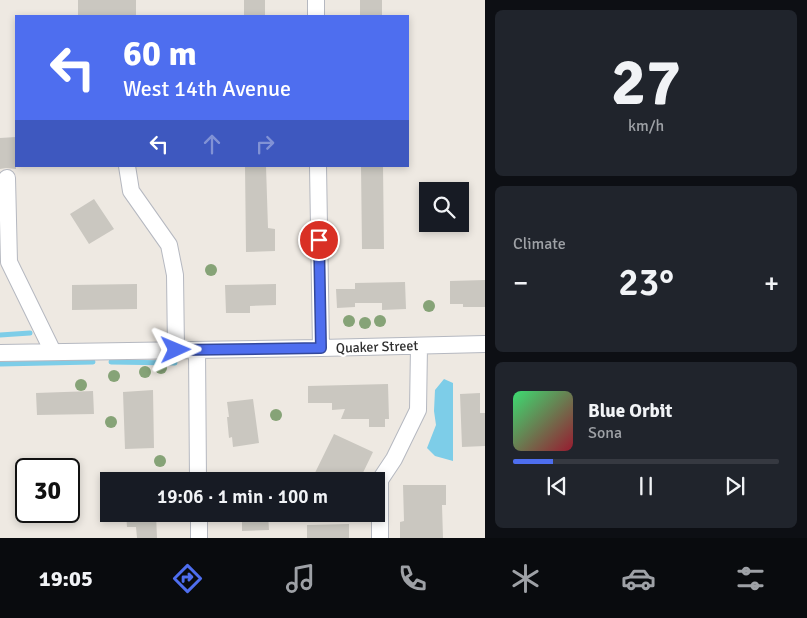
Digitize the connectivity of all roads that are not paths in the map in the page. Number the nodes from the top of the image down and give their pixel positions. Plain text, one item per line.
1 (316, 0) edge
2 (316, 15) edge
3 (127, 167) edge
4 (318, 167) edge
5 (6, 178) dead end
6 (484, 344) edge
7 (419, 346) junction
8 (321, 348) junction
9 (176, 350) junction
10 (197, 350) junction
11 (53, 352) junction
12 (0, 353) edge
13 (198, 472) edge
14 (385, 472) edge
15 (199, 522) edge
16 (379, 522) edge
17 (199, 538) edge
18 (380, 538) edge

1 - 2 street
3 - 9 street
4 - 8 street
5 - 11 street
6 - 7 street, Quaker Street
7 - 8 street, Quaker Street
7 - 14 street
8 - 10 street, Quaker Street
9 - 10 street, Quaker Street
9 - 11 street, Quaker Street
10 - 13 street
11 - 12 street, Quaker Street
15 - 17 street
16 - 18 street

